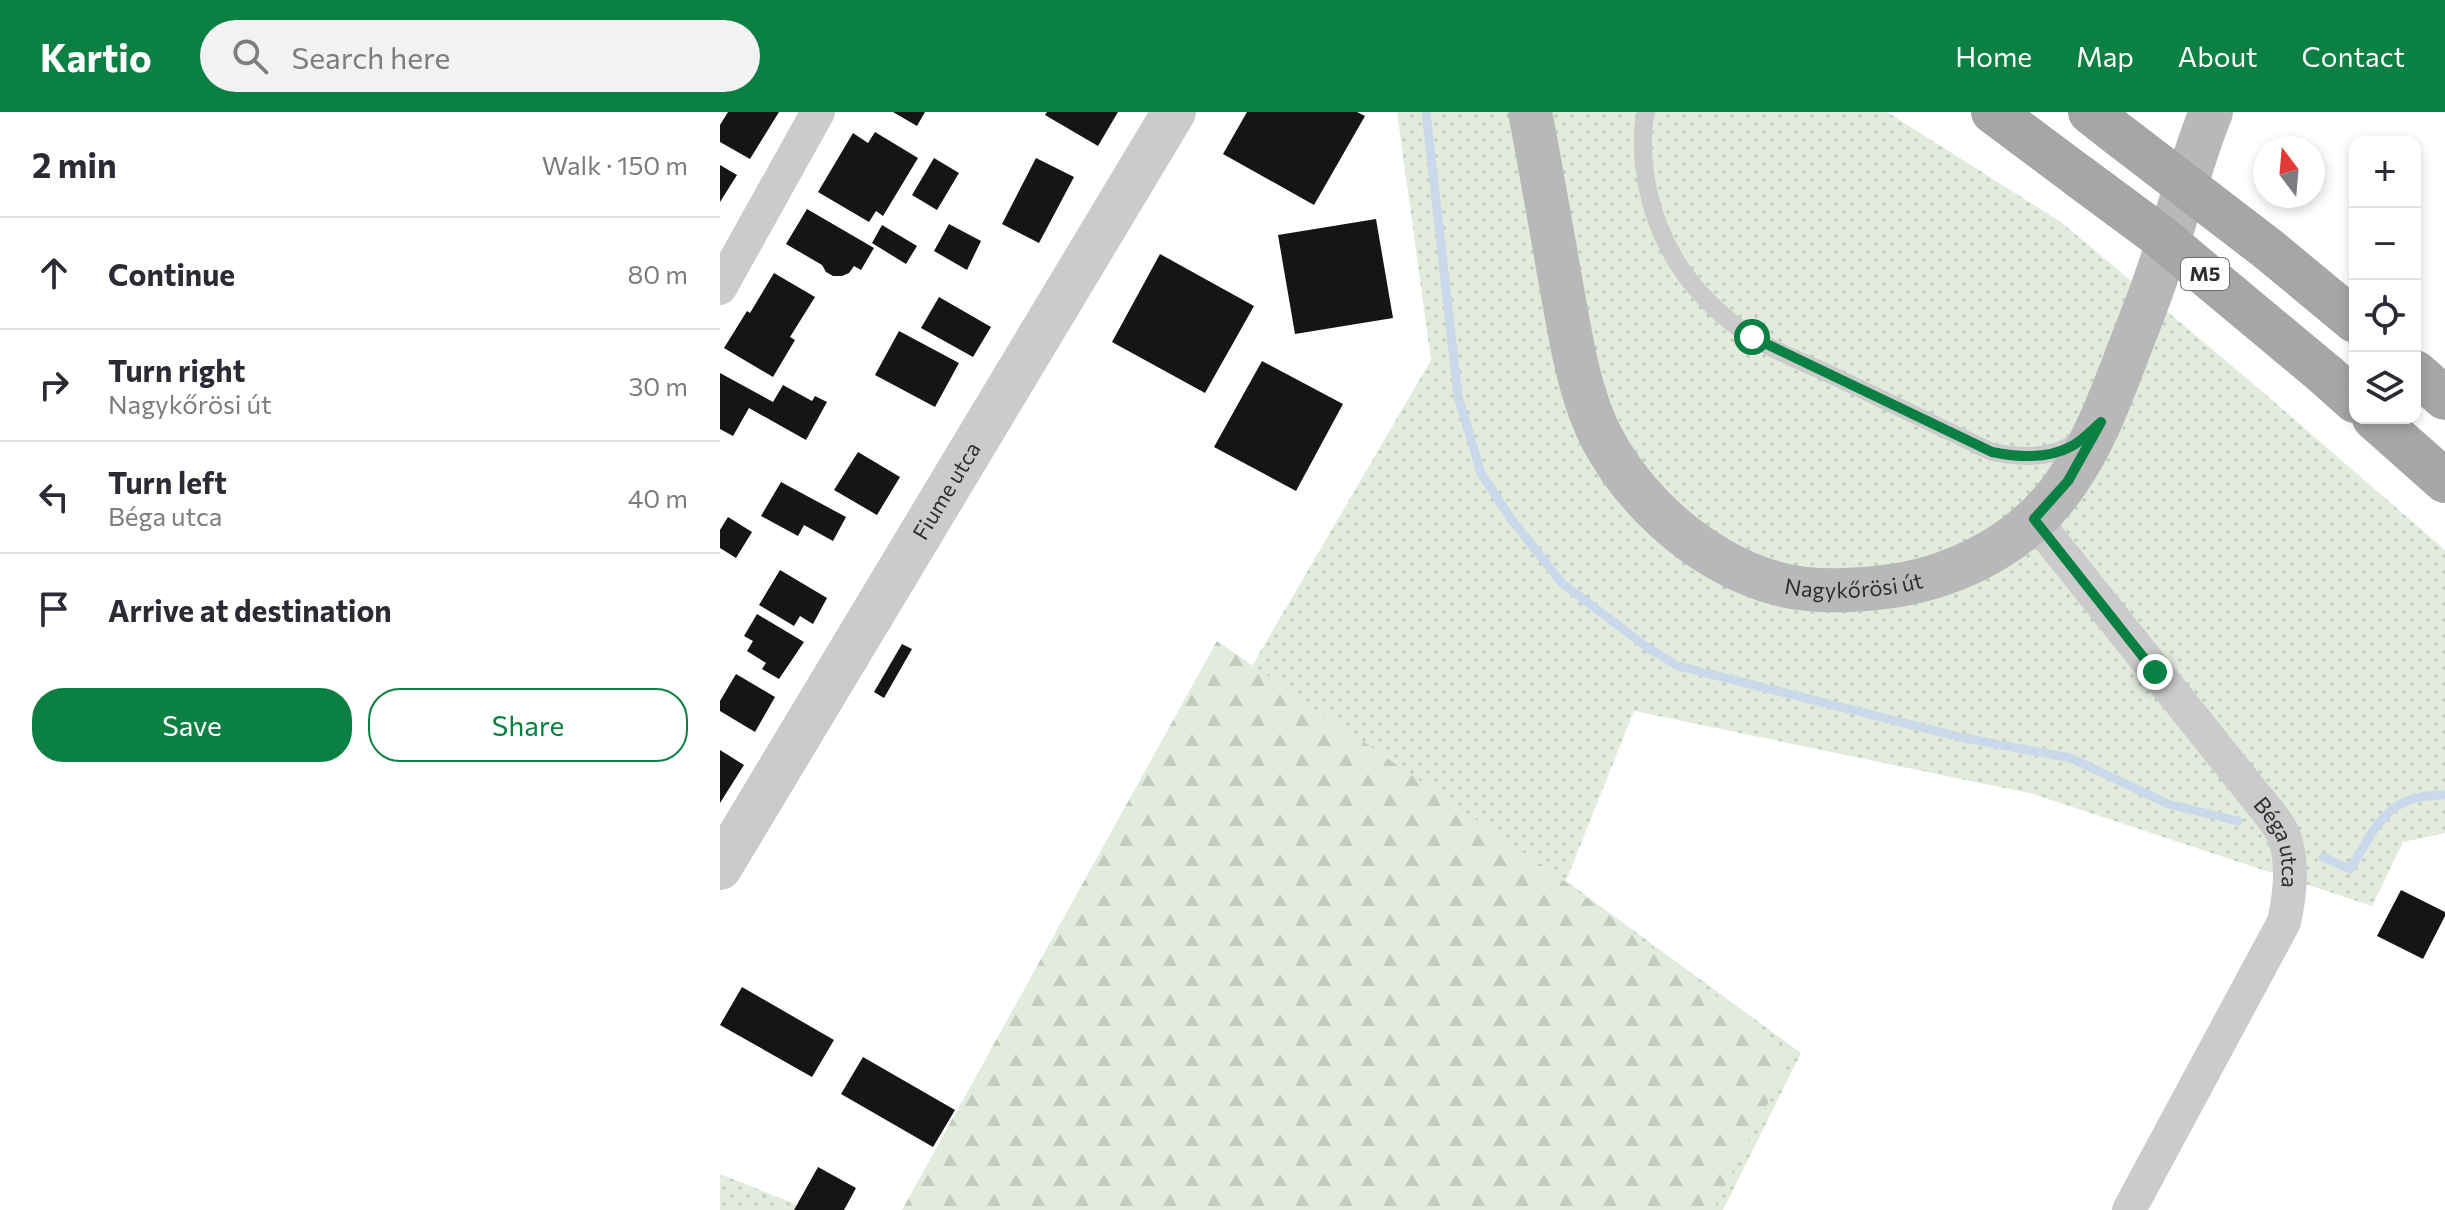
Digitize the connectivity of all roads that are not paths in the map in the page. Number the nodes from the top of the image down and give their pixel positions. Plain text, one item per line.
1 (818, 112) edge
2 (1174, 112) edge
3 (1530, 112) edge
4 (1646, 112) edge
5 (1993, 112) edge
6 (2210, 115) edge
7 (2102, 122) edge
8 (720, 288) edge
9 (2349, 316) edge
10 (2421, 377) edge
11 (2340, 388) edge
12 (2445, 398) edge
13 (2101, 422) junction
14 (2381, 424) edge
15 (2445, 481) edge
16 (2034, 519) junction
17 (720, 868) edge
18 (2129, 1210) edge

1 - 8 street
2 - 17 street, Fiume utca
3 - 16 main road, Nagykőrösi út
4 - 13 lane
5 - 11 main road, M5, bridge
6 - 13 main road, Nagykőrösi út
7 - 9 main road, M5, bridge
10 - 12 main road
13 - 16 main road, Nagykőrösi út
14 - 15 main road
16 - 18 street, Béga utca

